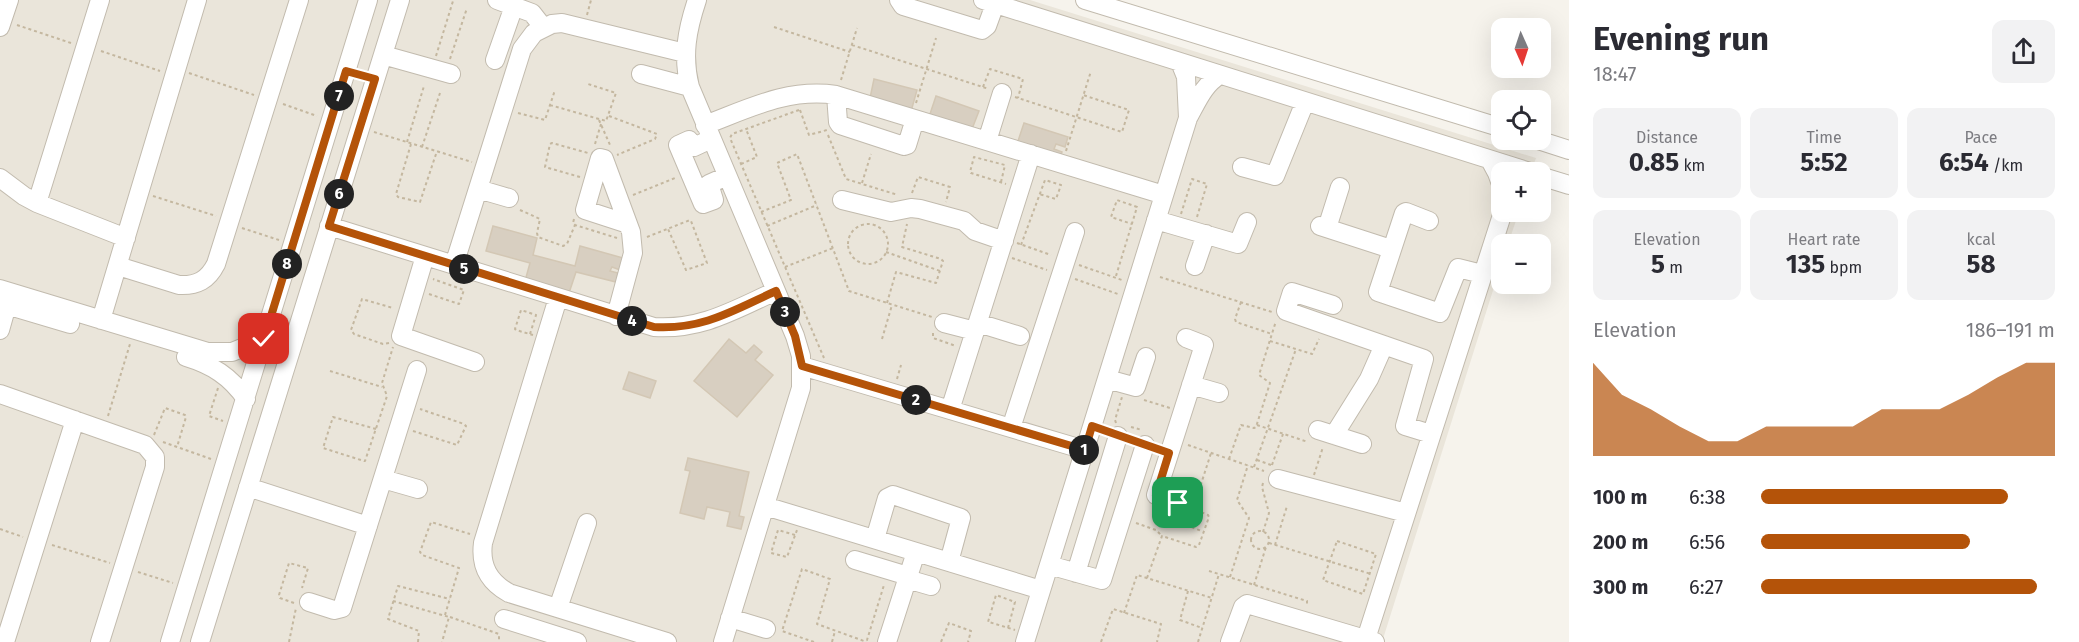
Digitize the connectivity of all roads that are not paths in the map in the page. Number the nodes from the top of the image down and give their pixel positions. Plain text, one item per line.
1 (9, 0) edge
2 (100, 0) edge
3 (197, 0) edge
4 (299, 0) edge
5 (368, 0) edge
6 (400, 0) edge
7 (697, 0) edge
8 (899, 0) edge
9 (1085, 0) edge
10 (989, 2) edge
11 (512, 3) edge
12 (1, 24) edge
13 (543, 27) junction
14 (685, 53) junction
15 (382, 55) junction
16 (495, 60) dead end
17 (1180, 62) junction
18 (346, 71) junction
19 (442, 72) road end
20 (641, 74) dead end
21 (1220, 75) junction
22 (375, 79) junction
23 (690, 87) junction
24 (1002, 93) dead end
25 (836, 95) junction
26 (1305, 102) junction
27 (914, 118) junction
28 (1188, 118) junction
29 (1491, 125) edge
30 (708, 132) junction
31 (987, 141) junction
32 (1551, 144) edge
33 (1569, 150) edge
34 (1031, 154) junction
35 (1490, 160) joint
36 (1496, 162) edge
37 (1242, 167) dead end
38 (734, 170) junction
39 (0, 178) edge
40 (1551, 180) edge
41 (1569, 185) edge
42 (1340, 187) dead end
43 (478, 189) junction
44 (1164, 195) junction
45 (842, 200) dead end
46 (37, 203) junction
47 (514, 204) road end
48 (1156, 220) junction
49 (1429, 221) dead end
50 (1247, 222) dead end
51 (1499, 222) edge
52 (628, 224) dead end
53 (329, 226) junction
54 (1192, 230) junction
55 (1075, 232) dead end
56 (126, 238) junction
57 (1013, 243) junction
58 (1391, 249) junction
59 (425, 256) junction
60 (454, 265) junction
61 (118, 266) junction
62 (1194, 266) dead end
63 (1482, 274) junction
64 (776, 291) junction
65 (558, 298) junction
66 (2, 299) edge
67 (1333, 305) dead end
68 (34, 306) junction
69 (616, 316) junction
70 (101, 320) junction
71 (939, 323) road end
72 (977, 327) junction
73 (0, 330) edge
74 (1020, 336) dead end
75 (1186, 338) dead end
76 (264, 339) junction
77 (1384, 345) junction
78 (1146, 357) dead end
79 (475, 363) dead end
80 (802, 366) junction
81 (417, 370) dead end
82 (1107, 379) junction
83 (1191, 385) junction
84 (1219, 393) dead end
85 (0, 394) edge
86 (246, 399) junction
87 (950, 410) junction
88 (75, 420) junction
89 (1092, 426) junction
90 (1011, 428) junction
91 (1121, 428) junction
92 (1431, 434) junction
93 (1148, 439) junction
94 (1362, 444) dead end
95 (1171, 447) junction
96 (1085, 450) junction
97 (383, 479) junction
98 (1278, 479) dead end
99 (248, 487) junction
100 (418, 489) dead end
101 (1178, 503) dead end
102 (765, 506) junction
103 (1406, 513) junction
104 (587, 523) dead end
105 (206, 526) junction
106 (368, 526) junction
107 (233, 535) junction
108 (874, 539) junction
109 (916, 552) junction
110 (855, 560) dead end
111 (949, 562) junction
112 (1049, 565) junction
113 (1076, 573) junction
114 (908, 578) junction
115 (931, 586) dead end
116 (1041, 590) junction
117 (303, 603) road end
118 (558, 608) junction
119 (730, 618) junction
120 (504, 619) dead end
121 (766, 629) dead end
122 (628, 636) edge
123 (1334, 636) edge
124 (1026, 638) edge
125 (1368, 641) edge
126 (5, 642) edge
127 (100, 642) edge
128 (170, 642) edge
129 (200, 642) edge
130 (577, 642) edge
131 (667, 642) edge
132 (723, 642) edge
133 (887, 642) edge
134 (1230, 642) edge

1 - 12 street
2 - 46 street
3 - 56 street
4 - 61 street
5 - 18 street
6 - 15 street
7 - 14 street
8 - 10 street
9 - 29 street
10 - 17 street
11 - 13 street
11 - 16 street
13 - 14 street
13 - 43 street
14 - 23 street
15 - 19 street
15 - 22 street
17 - 21 street
17 - 28 street
18 - 22 street
18 - 76 street
20 - 23 street
21 - 26 street
21 - 28 street
22 - 53 street
23 - 30 street
24 - 31 street
25 - 27 street
25 - 27 street
25 - 30 street
26 - 35 street
26 - 37 street
27 - 31 street
28 - 44 street
30 - 38 street
30 - 38 street
31 - 34 street
32 - 33 street
34 - 44 street
34 - 57 street
35 - 36 street
38 - 64 street
39 - 46 street
40 - 41 street
42 - 58 street
43 - 47 street
43 - 60 street
44 - 48 street
45 - 57 street
46 - 56 street
48 - 54 street
48 - 82 street
49 - 58 street
50 - 54 street
51 - 63 street
52 - 69 street
53 - 59 street
53 - 99 street
54 - 62 street
55 - 90 street
56 - 61 street
57 - 72 street
58 - 63 street
59 - 60 street
59 - 79 street
60 - 65 street
61 - 70 street
63 - 92 street
64 - 69 street
64 - 80 street
65 - 69 street
65 - 118 street
66 - 68 street
66 - 73 street
67 - 77 street
68 - 70 street
68 - 86 street
70 - 76 street
71 - 72 street
72 - 74 street
72 - 87 street
75 - 83 street
76 - 86 street
77 - 92 street
77 - 94 street
78 - 82 street
80 - 87 street
80 - 102 street
81 - 97 street
82 - 89 street
83 - 84 street
83 - 95 street
85 - 88 street
86 - 105 street
87 - 90 street
88 - 126 street
88 - 127 street
89 - 91 street
89 - 96 street
90 - 96 street
91 - 93 street
91 - 113 street
92 - 103 street
93 - 95 street
93 - 113 street
95 - 101 street
96 - 112 street
97 - 100 street
97 - 106 street
98 - 103 street
99 - 106 street
99 - 107 street
102 - 108 street
102 - 119 street
103 - 125 street
104 - 118 street
105 - 107 street
105 - 128 street
106 - 117 street
107 - 129 street
108 - 109 street
108 - 111 street
109 - 111 street
109 - 114 street
110 - 114 street
111 - 116 street
112 - 113 street
112 - 116 street
114 - 115 street
114 - 133 street
116 - 124 street
118 - 122 street
119 - 121 street
119 - 132 street
120 - 130 street
122 - 131 street
123 - 125 street
123 - 134 street

